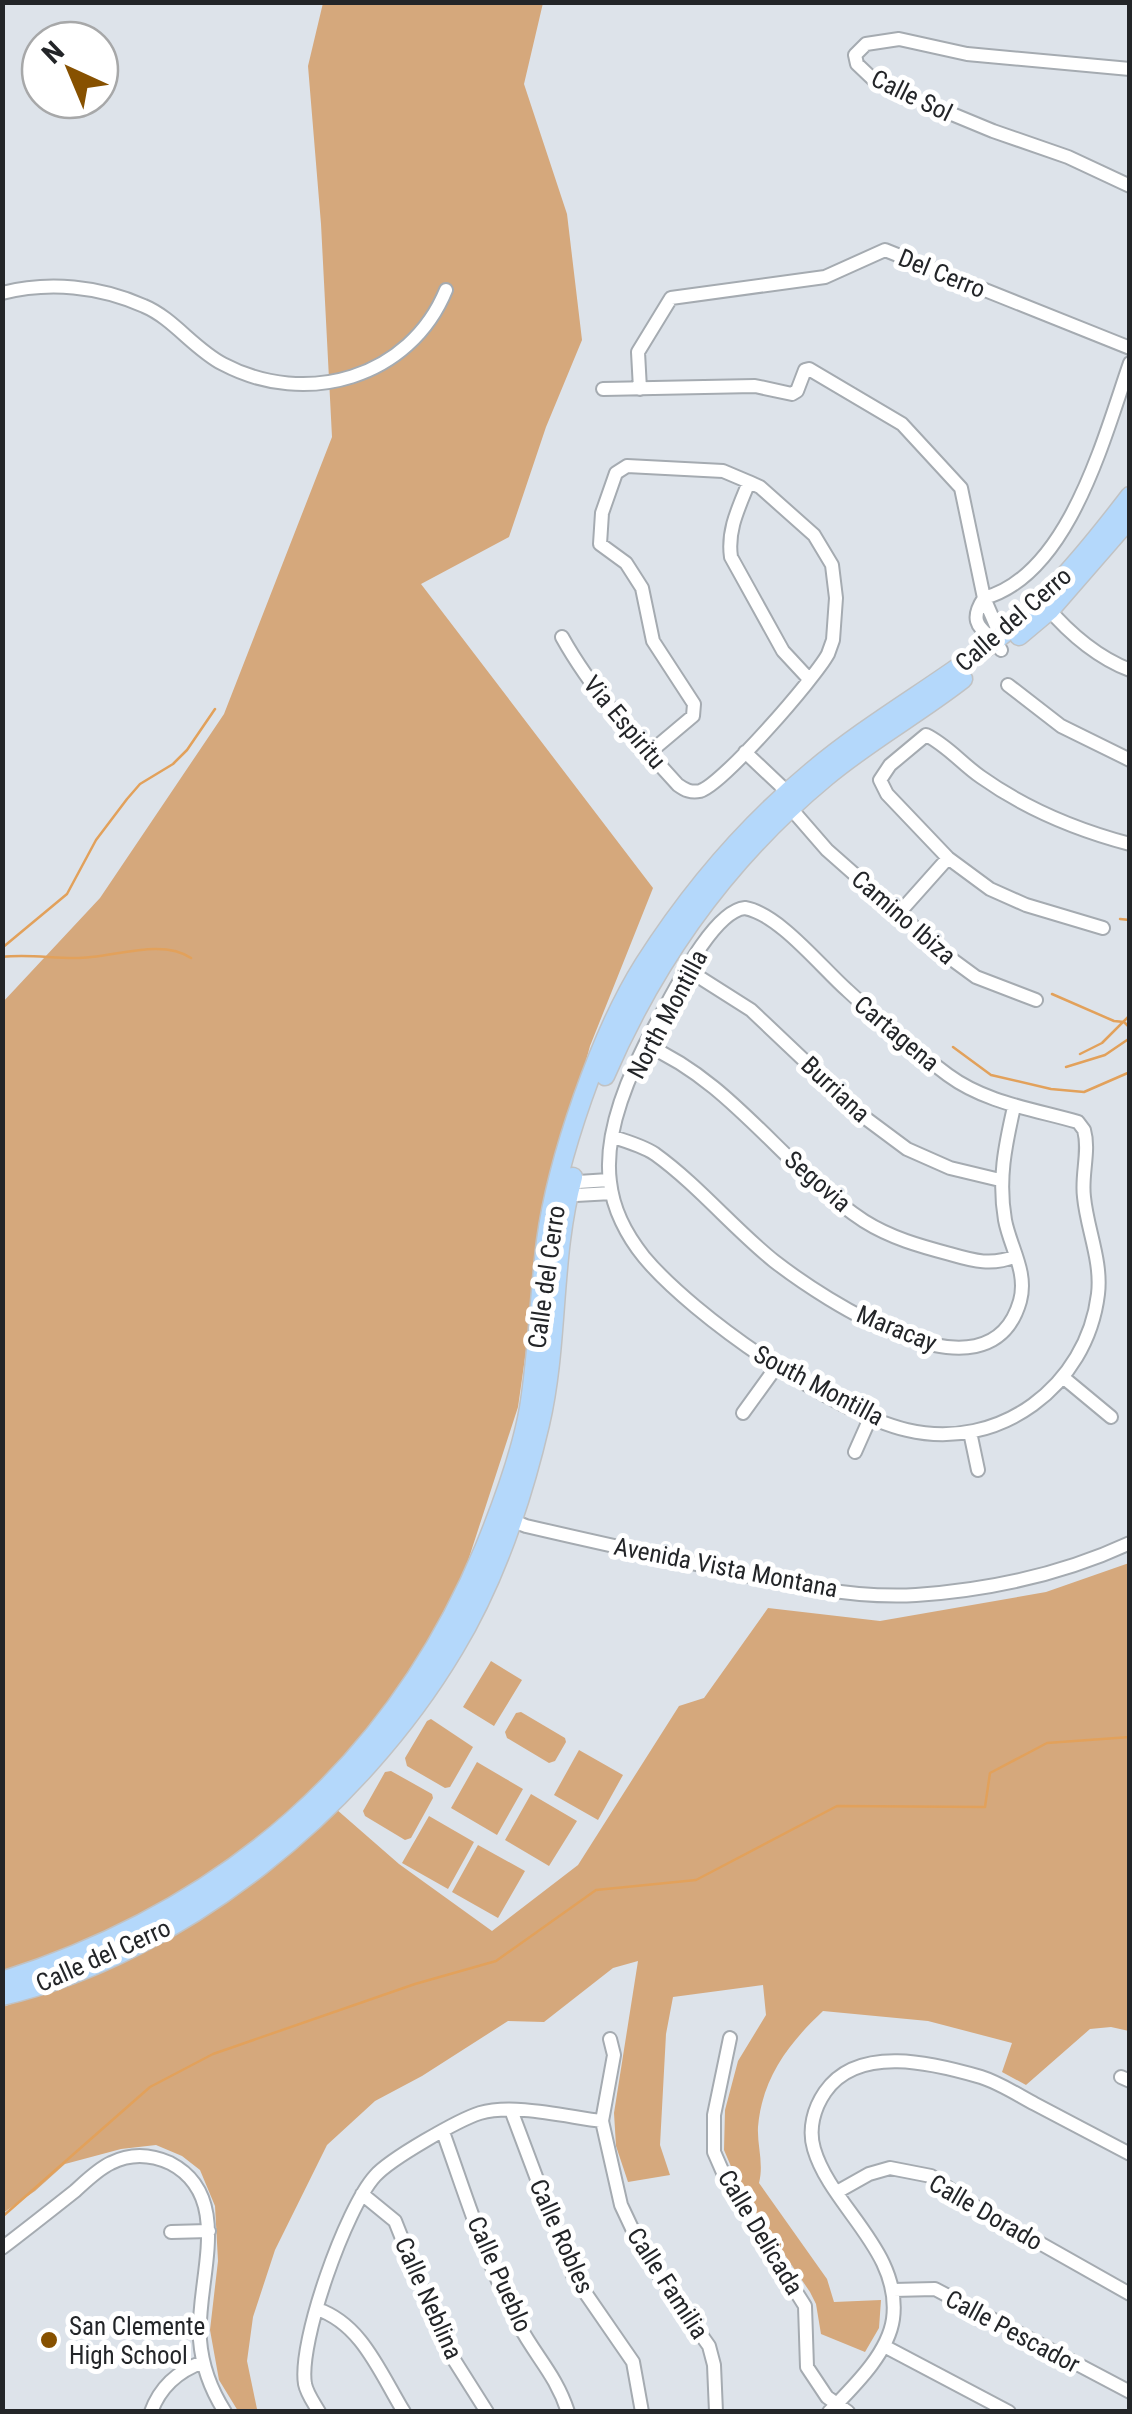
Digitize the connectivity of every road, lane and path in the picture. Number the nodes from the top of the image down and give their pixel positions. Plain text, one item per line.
1 (1130, 69) edge
2 (1130, 186) edge
3 (446, 290) dead end
4 (2, 292) edge
5 (1130, 348) edge
6 (1130, 363) edge
7 (603, 389) dead end
8 (640, 389) junction
9 (750, 482) junction
10 (1130, 496) edge
11 (1130, 518) edge
12 (984, 598) junction
13 (1046, 605) junction
14 (562, 637) dead end
15 (998, 645) junction
16 (1130, 670) edge
17 (810, 679) junction
18 (1008, 684) dead end
19 (746, 752) junction
20 (649, 753) junction
21 (1130, 760) edge
22 (788, 801) junction
23 (1130, 844) edge
24 (948, 858) junction
25 (735, 909) joint
26 (900, 913) junction
27 (1103, 928) dead end
28 (688, 970) junction
29 (1036, 1000) dead end
30 (644, 1044) junction
31 (1014, 1107) junction
32 (1080, 1124) joint
33 (612, 1138) junction
34 (1000, 1180) junction
35 (564, 1187) junction
36 (611, 1187) junction
37 (1016, 1256) junction
38 (777, 1366) junction
39 (1064, 1378) junction
40 (743, 1413) dead end
41 (871, 1416) junction
42 (1111, 1417) dead end
43 (970, 1432) junction
44 (855, 1452) dead end
45 (978, 1470) dead end
46 (505, 1518) junction
47 (1130, 1542) edge
48 (2, 1981) edge
49 (2, 1996) edge
50 (730, 2038) dead end
51 (610, 2040) dead end
52 (510, 2110) junction
53 (602, 2121) junction
54 (442, 2132) junction
55 (1130, 2154) edge
56 (837, 2192) junction
57 (362, 2194) junction
58 (209, 2231) junction
59 (171, 2232) dead end
60 (2, 2248) edge
61 (892, 2290) junction
62 (1130, 2294) edge
63 (317, 2309) junction
64 (884, 2346) junction
65 (203, 2362) junction
66 (1130, 2392) edge
67 (838, 2409) edge
68 (151, 2412) edge
69 (225, 2412) edge
70 (319, 2412) edge
71 (404, 2412) edge
72 (487, 2412) edge
73 (568, 2412) edge
74 (642, 2412) edge
75 (716, 2412) edge
76 (1009, 2412) edge

1 - 2 street, Calle Sol
3 - 4 street
5 - 8 street, Del Cerro
6 - 12 street
7 - 8 street
8 - 12 street
9 - 17 street
9 - 17 street
9 - 20 street
10 - 13 main road, Calle del Cerro
11 - 13 main road, Calle del Cerro
12 - 15 street
13 - 15 main road, Calle del Cerro
13 - 16 street
14 - 20 street, Via Espiritu
15 - 22 main road, Calle del Cerro
17 - 19 street
18 - 21 street
19 - 20 street, Via Espiritu
19 - 22 street, Camino Ibiza
22 - 26 street, Camino Ibiza
22 - 35 main road, Calle del Cerro
23 - 24 street
24 - 26 street
24 - 27 street
25 - 28 street, North Montilla
25 - 31 street, Cartagena
26 - 29 street, Camino Ibiza
28 - 30 street, North Montilla
28 - 34 street, Burriana
30 - 33 street, North Montilla
30 - 37 street, Segovia
31 - 32 street, Cartagena
31 - 34 street, Maracay
32 - 39 street, South Montilla
33 - 36 street, North Montilla
33 - 37 street, Maracay
34 - 37 street, Maracay
35 - 36 street
35 - 46 main road, Calle del Cerro
36 - 38 street, South Montilla
38 - 40 street
38 - 41 street, South Montilla
39 - 42 street
39 - 43 street, South Montilla
41 - 43 street, South Montilla
41 - 44 street
43 - 45 street
46 - 47 street, Avenida Vista Montana
46 - 48 main road, Calle del Cerro
46 - 49 main road, Calle del Cerro
50 - 67 street, Calle Delicada
51 - 53 street, Calle Familia
52 - 53 street
52 - 54 street
52 - 74 street, Calle Robles
53 - 75 street, Calle Familia
54 - 57 street
54 - 73 street, Calle Pueblo
55 - 56 street
56 - 61 street
56 - 62 street, Calle Dorado
57 - 63 street
57 - 72 street, Calle Neblina
58 - 59 street
58 - 60 street
58 - 65 street
61 - 64 street
61 - 66 street, Calle Pescador
63 - 70 street
63 - 71 street
64 - 67 street
64 - 76 street
65 - 68 street
65 - 69 street

